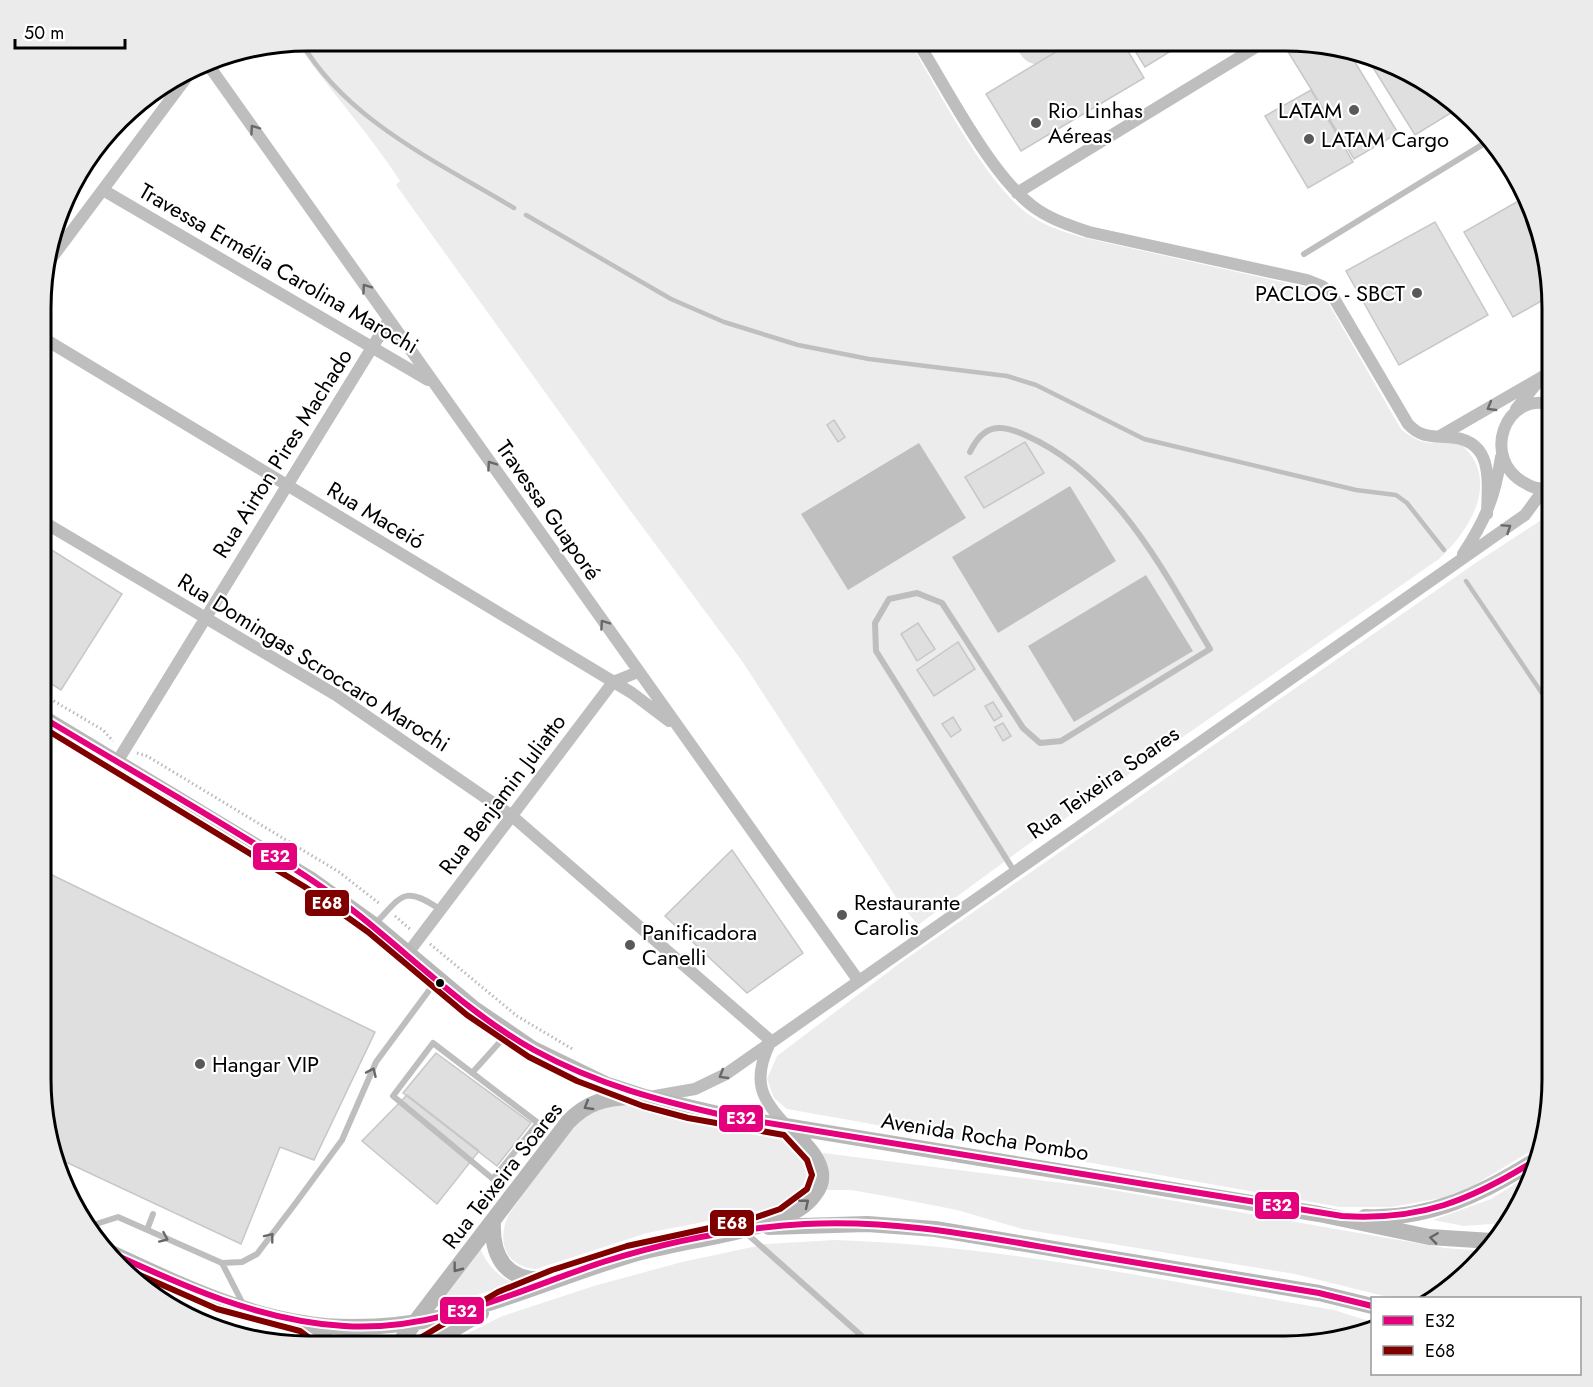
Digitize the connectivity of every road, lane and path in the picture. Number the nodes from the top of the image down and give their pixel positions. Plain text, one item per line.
1 (923, 51) edge
2 (1250, 51) edge
3 (212, 70) edge
4 (182, 84) edge
5 (1483, 145) edge
6 (103, 190) junction
7 (1017, 193) junction
8 (58, 250) edge
9 (1304, 254) dead end
10 (388, 320) junction
11 (51, 343) edge
12 (372, 347) junction
13 (1542, 377) edge
14 (1542, 380) edge
15 (433, 382) junction
16 (1542, 404) edge
17 (1509, 419) junction
18 (1439, 436) junction
19 (970, 452) dead end
20 (1501, 455) junction
21 (287, 486) junction
22 (1542, 488) edge
23 (1542, 497) edge
24 (1487, 514) junction
25 (51, 526) edge
26 (1461, 558) junction
27 (205, 618) junction
28 (641, 676) junction
29 (613, 682) junction
30 (632, 693) junction
31 (51, 699) edge
32 (51, 722) edge
33 (683, 734) junction
34 (113, 741) dead end
35 (132, 753) dead end
36 (117, 762) junction
37 (512, 816) junction
38 (1014, 871) junction
39 (388, 910) junction
40 (441, 910) junction
41 (374, 925) junction
42 (411, 929) dead end
43 (427, 942) dead end
44 (408, 953) junction
45 (438, 978) junction
46 (858, 981) junction
47 (508, 1034) junction
48 (771, 1041) junction
49 (575, 1051) dead end
50 (472, 1073) junction
51 (645, 1097) junction
52 (788, 1127) junction
53 (1527, 1166) edge
54 (153, 1214) dead end
55 (1319, 1214) junction
56 (493, 1221) junction
57 (96, 1224) edge
58 (748, 1229) junction
59 (147, 1230) junction
60 (1484, 1241) edge
61 (124, 1259) edge
62 (222, 1263) junction
63 (555, 1279) junction
64 (502, 1300) junction
65 (1371, 1306) edge
66 (246, 1309) junction
67 (416, 1322) junction
68 (304, 1323) junction
69 (320, 1336) edge
70 (405, 1336) edge
71 (442, 1336) edge
72 (862, 1336) edge

1 - 7 street
2 - 7 street
10 -> 3 street, Travessa Guaporé
4 - 6 street
5 - 9 lane
6 - 8 street
6 - 12 street, Travessa Ermélia Carolina Marochi
7 - 18 street
10 - 12 street, Rua Airton Pires Machado
10 - 15 street, Travessa Guaporé
11 - 21 street, Rua Maceió
12 - 15 street, Travessa Ermélia Carolina Marochi
12 - 21 street, Rua Airton Pires Machado
13 -> 18 street
14 - 17 street
28 -> 15 street, Travessa Guaporé
16 - 17 street
17 - 20 street, Rua Teixeira Soares
18 - 24 street
19 - 38 lane
20 - 22 street
20 - 24 street, Rua Teixeira Soares
21 - 27 street, Rua Airton Pires Machado
21 - 29 street, Rua Maceió
26 -> 23 street, Rua Teixeira Soares
24 - 26 street, Rua Teixeira Soares
25 - 27 street, Rua Domingas Scroccaro Marochi
26 - 38 street, Rua Teixeira Soares
27 - 36 street, Rua Airton Pires Machado
27 - 37 street, Rua Domingas Scroccaro Marochi
28 - 29 street
28 - 30 street
28 - 33 street, Travessa Guaporé
29 - 30 street, Rua Maceió
29 - 37 street, Rua Benjamin Juliatto
30 - 33 street, Rua Maceió
31 - 34 path
32 - 36 main road
33 - 46 street, Travessa Guaporé
35 - 39 path
36 - 41 main road
37 - 40 street, Rua Benjamin Juliatto
37 - 48 street, Rua Domingas Scroccaro Marochi
38 - 46 street, Rua Teixeira Soares
39 - 40 lane
39 - 41 lane
39 - 42 path
40 - 44 street, Rua Benjamin Juliatto
41 - 44 main road
43 - 49 path
44 - 45 main road
45 - 47 main road
62 -> 45 lane
46 - 48 street, Rua Teixeira Soares
47 - 50 lane
47 - 51 main road
48 -> 51 street, Rua Teixeira Soares
48 - 52 street
50 - 50 lane
51 - 52 main road, Avenida Rocha Pombo
51 -> 56 main road, Rua Teixeira Soares
52 - 55 main road, Avenida Rocha Pombo
58 -> 52 main road
53 - 55 main road, Avenida Rocha Pombo
54 - 59 lane
60 -> 55 main road, Avenida Rocha Pombo
56 - 63 main road
56 -> 67 main road, Rua Teixeira Soares
57 - 59 lane
58 - 63 main road
58 - 65 main road
58 - 72 lane
59 -> 62 lane
61 - 66 main road
62 - 66 lane
63 - 64 main road
64 - 67 main road
64 - 71 main road
66 - 68 main road
67 - 68 main road
67 - 70 main road, Rua Teixeira Soares
68 - 69 main road

